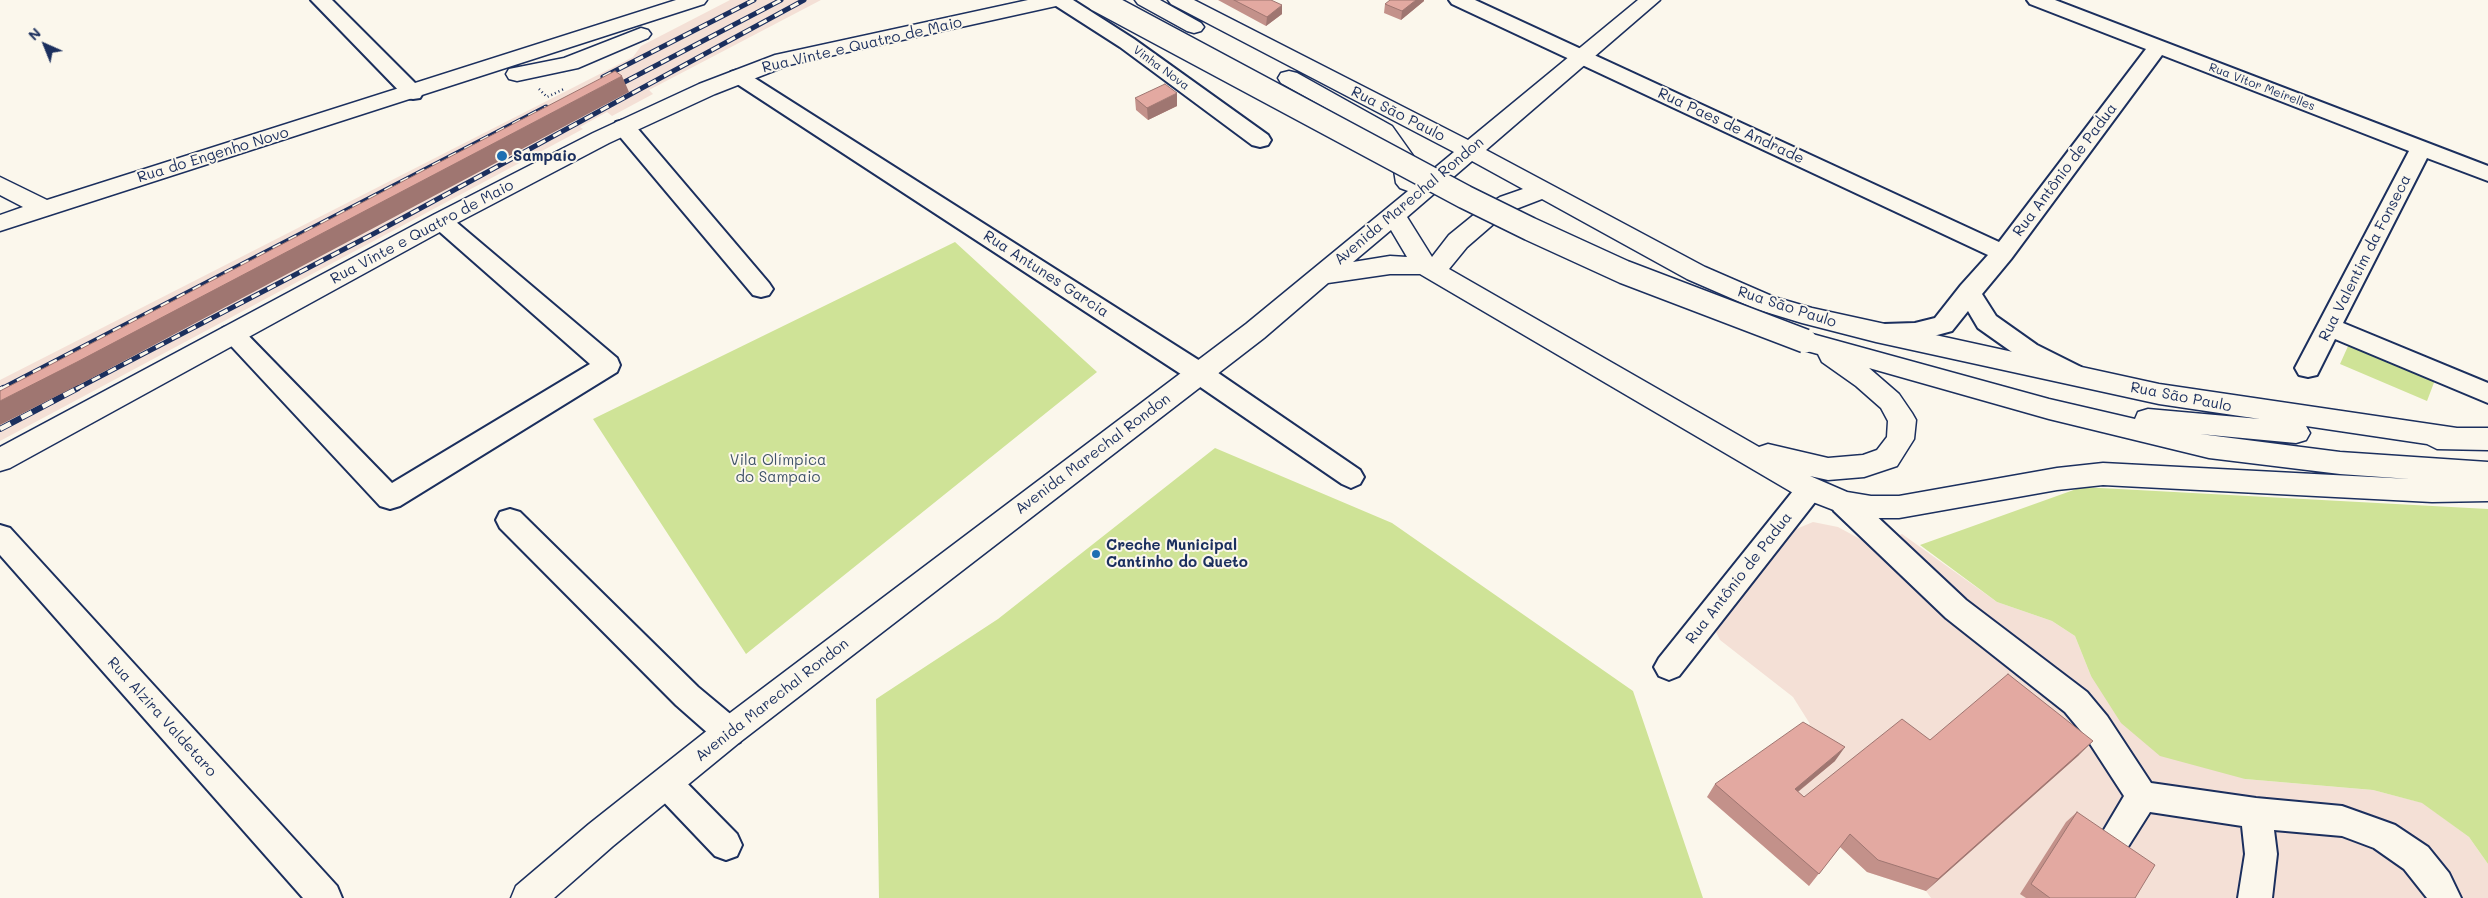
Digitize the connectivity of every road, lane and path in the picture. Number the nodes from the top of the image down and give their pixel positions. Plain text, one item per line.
1 (321, 0) edge
2 (697, 0) edge
3 (705, 0) edge
4 (1058, 0) edge
5 (1098, 0) edge
6 (1145, 0) edge
7 (1178, 0) edge
8 (1459, 0) edge
9 (1650, 0) edge
10 (2037, 0) edge
11 (1010, 5) edge
12 (2158, 47) junction
13 (1582, 56) junction
14 (738, 76) junction
15 (564, 89) dead end
16 (420, 90) junction
17 (547, 97) dead end
18 (624, 127) junction
19 (1260, 140) dead end
20 (2421, 149) junction
21 (1470, 151) junction
22 (2488, 174) edge
23 (0, 184) edge
24 (1543, 190) junction
25 (44, 208) junction
26 (1398, 211) junction
27 (441, 221) junction
28 (0, 223) edge
29 (2003, 253) junction
30 (1430, 269) junction
31 (1319, 276) junction
32 (761, 289) dead end
33 (1970, 291) junction
34 (2329, 327) junction
35 (1876, 333) junction
36 (232, 334) junction
37 (1809, 342) junction
38 (2308, 368) dead end
39 (1199, 373) junction
40 (2072, 374) junction
41 (2488, 393) edge
42 (2049, 409) junction
43 (2456, 438) junction
44 (1721, 439) junction
45 (2488, 439) edge
46 (0, 460) edge
47 (2488, 473) edge
48 (1351, 477) dead end
49 (1810, 489) junction
50 (2488, 490) edge
51 (1844, 503) junction
52 (510, 520) dead end
53 (0, 536) edge
54 (1669, 667) dead end
55 (729, 732) junction
56 (666, 783) junction
57 (2142, 796) junction
58 (2256, 813) junction
59 (726, 844) dead end
60 (2108, 850) edge
61 (325, 898) edge
62 (528, 898) edge
63 (2255, 898) edge
64 (2444, 898) edge

1 - 16 street
2 - 16 main road, Rua do Engenho Novo
3 - 16 main road, Rua do Engenho Novo
4 - 11 main road, Rua Vinte e Quatro de Maio
4 - 19 lane, Vinha Nova
5 - 37 main road, bridge
6 - 26 main road
7 - 21 main road, Rua São Paulo
8 - 13 street, Rua Paes de Andrade
9 - 13 main road, Avenida Marechal Rondon
10 - 12 street, Rua Vitor Meirelles
11 - 14 main road, Rua Vinte e Quatro de Maio
12 - 20 street, Rua Vitor Meirelles
12 - 29 street, Rua Antônio de Padua
13 - 21 main road, Avenida Marechal Rondon
13 - 29 street, Rua Paes de Andrade
14 - 18 main road, Rua Vinte e Quatro de Maio
14 - 39 street, Rua Antunes Garcia
15 - 17 path
16 - 25 main road, Rua do Engenho Novo
18 - 27 main road, Rua Vinte e Quatro de Maio
18 - 32 street
20 - 22 street, Rua Vitor Meirelles
20 - 34 street, Rua Valentim da Fonseca
21 - 24 main road, Rua São Paulo
21 - 26 main road, Avenida Marechal Rondon
23 - 25 main road
24 - 30 main road
24 - 35 main road, Rua São Paulo
25 - 28 main road, Rua do Engenho Novo
26 - 30 main road
26 - 31 main road, Avenida Marechal Rondon
27 - 36 main road, Rua Vinte e Quatro de Maio
27 - 36 street
29 - 33 street, Rua Antônio de Padua
30 - 31 main road
30 - 44 main road
31 - 39 main road, Avenida Marechal Rondon
33 - 35 street, Rua Antônio de Padua
33 - 40 street
34 - 38 street, Rua Valentim da Fonseca
34 - 41 street
35 - 40 main road, Rua São Paulo
36 - 46 main road, Rua Vinte e Quatro de Maio
37 - 42 main road
37 - 44 main road
39 - 48 street, Rua Antunes Garcia
39 - 55 main road, Avenida Marechal Rondon
40 - 43 main road, Rua São Paulo
42 - 43 main road
42 - 47 main road
43 - 45 main road
44 - 49 main road
49 - 51 main road
49 - 54 street, Rua Antônio de Padua
50 - 51 main road
51 - 57 street
52 - 55 street
53 - 61 street, Rua Alzira Valdetaro
55 - 56 main road, Avenida Marechal Rondon
56 - 59 street
56 - 62 main road, Avenida Marechal Rondon
57 - 58 street
57 - 60 street
58 - 63 street
58 - 64 street

